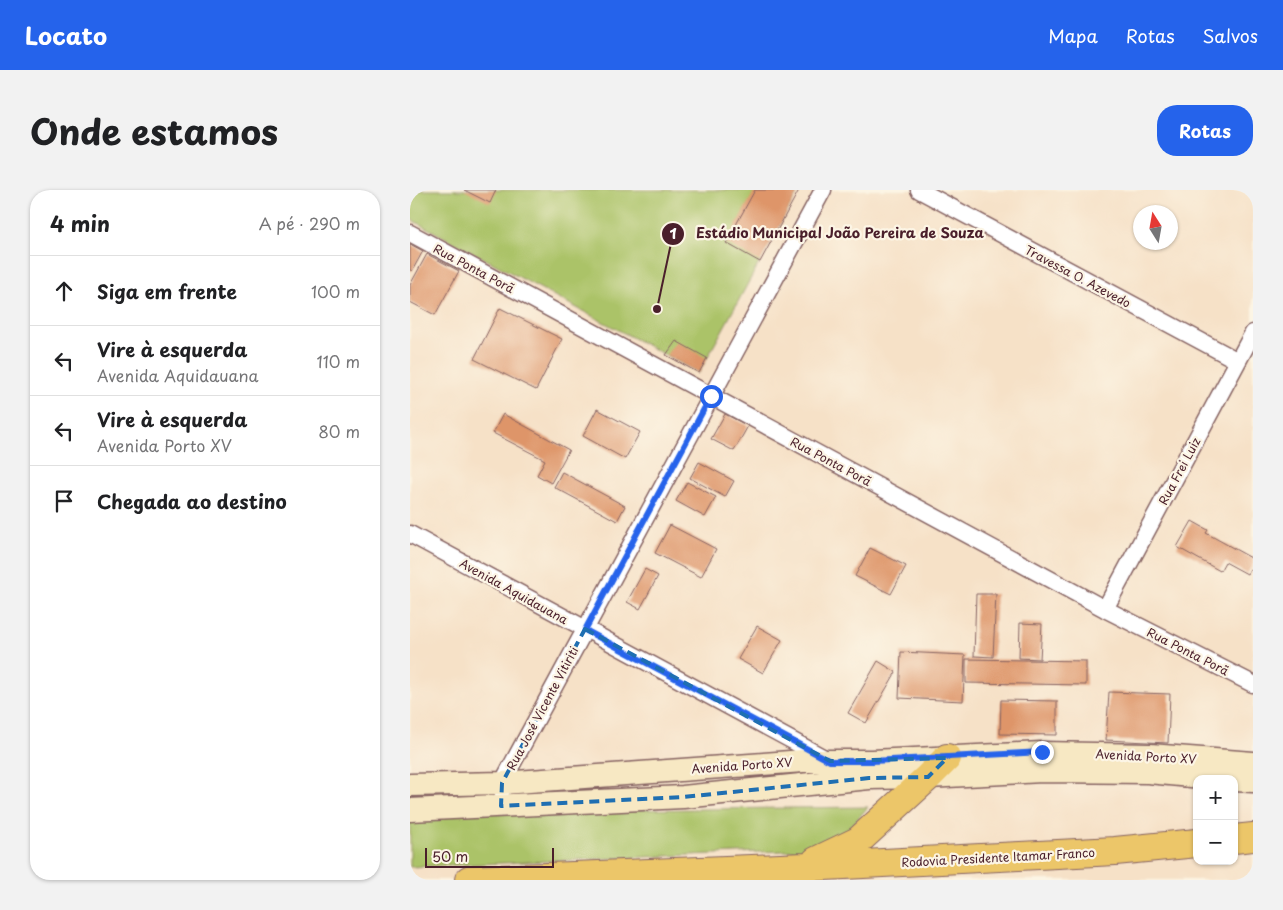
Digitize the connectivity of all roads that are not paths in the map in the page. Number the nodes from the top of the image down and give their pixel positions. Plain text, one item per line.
1 (823, 190) edge
2 (919, 190) edge
3 (410, 233) edge
4 (1253, 333) edge
5 (1238, 361) junction
6 (711, 396) junction
7 (410, 534) edge
8 (1105, 609) junction
9 (585, 630) junction
10 (1253, 684) edge
11 (947, 758) junction
12 (1253, 763) edge
13 (835, 771) junction
14 (655, 772) junction
15 (1193, 776) edge
16 (928, 777) junction
17 (1238, 780) edge
18 (1253, 781) edge
19 (502, 783) junction
20 (410, 785) edge
21 (658, 799) junction
22 (501, 806) junction
23 (410, 810) edge
24 (1253, 837) edge
25 (1238, 839) edge
26 (1193, 843) edge
27 (804, 867) junction
28 (469, 880) edge

1 - 6 street, Rua José Vicente Vitiriti
2 - 5 street, Travessa O. Azevedo
3 - 6 street, Rua Ponta Porã
4 - 5 street, Rua Frei Luiz
5 - 8 street, Rua Frei Luiz
6 - 8 street, Rua Ponta Porã
6 - 9 street, Rua José Vicente Vitiriti
7 - 9 street, Avenida Aquidauana
8 - 10 street, Rua Ponta Porã
9 - 13 street, Avenida Aquidauana
9 - 19 street, Rua José Vicente Vitiriti
11 - 12 street, Avenida Porto XV
11 - 13 street, Avenida Porto XV
11 - 16 highway
13 - 14 street, Avenida Porto XV
13 - 16 street, Avenida Porto XV
13 - 21 street, Avenida Porto XV
14 - 19 street, Avenida Porto XV
14 - 21 street
15 - 16 street, Avenida Porto XV
16 - 27 highway
17 - 18 street
19 - 20 street, Avenida Porto XV
19 - 22 street, Rua José Vicente Vitiriti
21 - 22 street, Avenida Porto XV
22 - 23 street, Avenida Porto XV
24 - 25 highway
26 - 27 highway, Rodovia Presidente Itamar Franco
27 - 28 highway, Rodovia Presidente Itamar Franco

